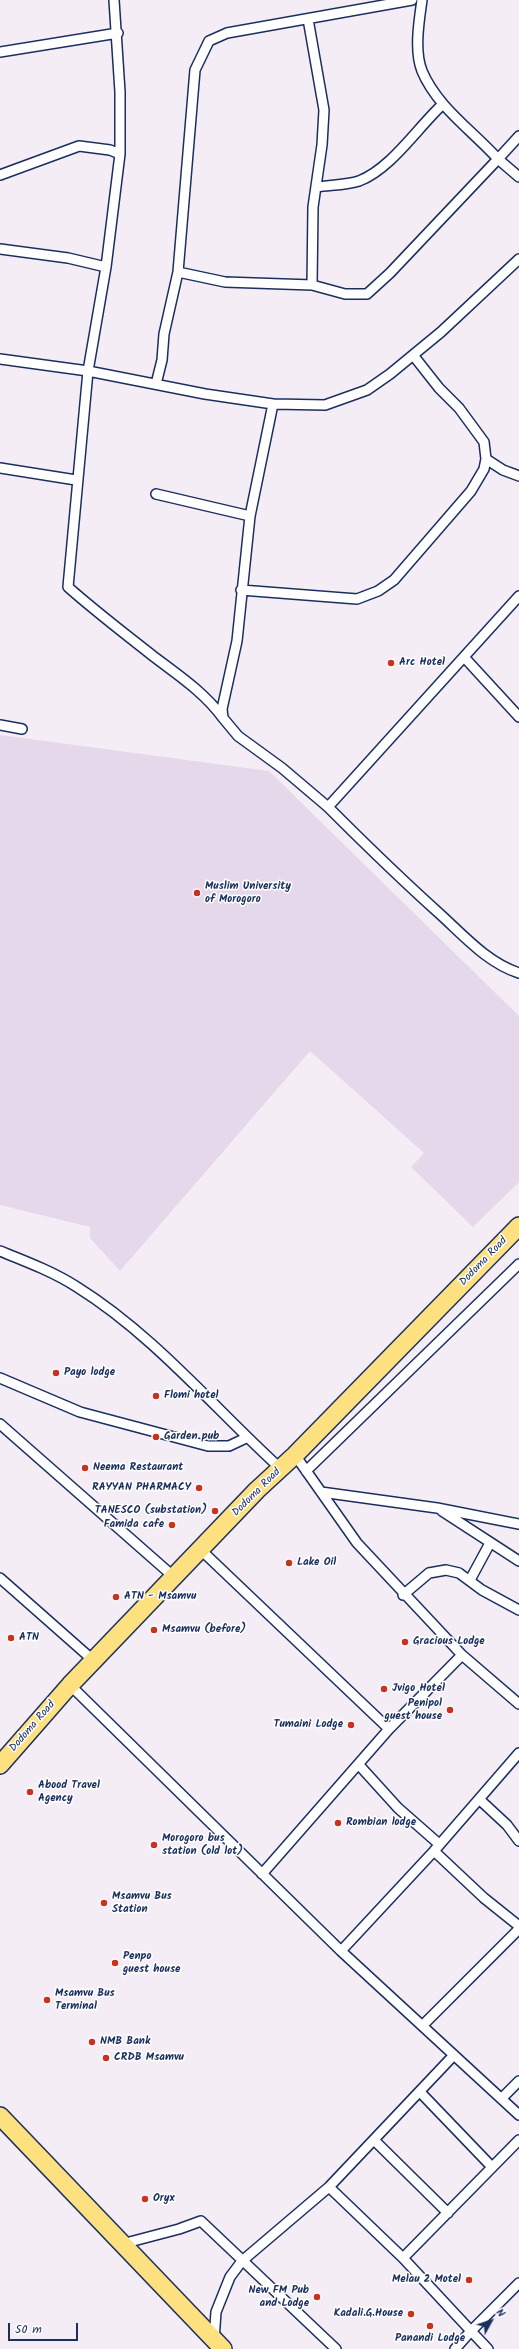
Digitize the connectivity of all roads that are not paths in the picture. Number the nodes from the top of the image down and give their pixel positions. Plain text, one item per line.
1 (114, 0) edge
2 (412, 0) edge
3 (422, 0) edge
4 (373, 4) edge
5 (308, 19) junction
6 (118, 33) junction
7 (0, 52) edge
8 (443, 104) junction
9 (519, 136) edge
10 (120, 154) junction
11 (498, 159) junction
12 (0, 174) edge
13 (519, 177) edge
14 (317, 187) junction
15 (0, 249) edge
16 (519, 259) edge
17 (106, 267) junction
18 (178, 272) junction
19 (312, 285) junction
20 (413, 355) junction
21 (0, 359) edge
22 (88, 371) junction
23 (156, 384) junction
24 (273, 404) junction
25 (486, 459) junction
26 (0, 468) edge
27 (519, 476) edge
28 (76, 480) junction
29 (156, 494) dead end
30 (250, 516) junction
31 (241, 590) junction
32 (519, 596) edge
33 (464, 657) junction
34 (519, 717) edge
35 (223, 718) junction
36 (0, 725) edge
37 (22, 729) dead end
38 (328, 807) junction
39 (519, 973) edge
40 (519, 1226) edge
41 (0, 1251) edge
42 (519, 1264) edge
43 (0, 1378) edge
44 (0, 1424) edge
45 (246, 1438) junction
46 (295, 1455) junction
47 (281, 1469) junction
48 (306, 1471) junction
49 (321, 1492) junction
50 (437, 1508) junction
51 (519, 1524) edge
52 (490, 1543) junction
53 (201, 1550) junction
54 (519, 1561) edge
55 (174, 1577) junction
56 (0, 1578) edge
57 (470, 1580) junction
58 (403, 1595) junction
59 (519, 1610) edge
60 (462, 1654) junction
61 (94, 1661) junction
62 (70, 1685) junction
63 (519, 1704) edge
64 (389, 1729) junction
65 (519, 1753) edge
66 (1, 1763) edge
67 (359, 1765) junction
68 (479, 1799) junction
69 (519, 1841) edge
70 (436, 1848) junction
71 (262, 1874) junction
72 (519, 1927) edge
73 (341, 1951) junction
74 (423, 2025) junction
75 (454, 2055) junction
76 (519, 2081) edge
77 (420, 2092) junction
78 (502, 2098) junction
79 (519, 2115) edge
80 (0, 2116) edge
81 (374, 2140) junction
82 (519, 2140) edge
83 (492, 2167) junction
84 (329, 2187) junction
85 (448, 2212) junction
86 (122, 2244) junction
87 (403, 2258) junction
88 (242, 2261) junction
89 (519, 2283) edge
90 (471, 2331) junction
91 (219, 2344) edge
92 (336, 2349) edge
93 (455, 2349) edge
94 (488, 2349) edge

1 - 6 street
2 - 4 street
3 - 8 street
4 - 5 street
5 - 14 street
5 - 18 street
6 - 7 street
6 - 10 street
8 - 11 street
8 - 14 street
9 - 11 street
10 - 12 street
10 - 17 street
11 - 13 street
11 - 19 street
14 - 19 street
15 - 17 street
16 - 20 street
17 - 22 street
18 - 19 street
18 - 23 street
20 - 24 street
20 - 25 street
21 - 22 street
22 - 23 street
22 - 28 street
23 - 24 street
24 - 30 street
25 - 27 street
25 - 31 street
26 - 28 street
28 - 35 street
29 - 30 street
30 - 31 street
31 - 35 street
32 - 33 street
33 - 34 street
33 - 38 street
35 - 38 street
36 - 37 street
38 - 39 street
40 - 46 highway, Dodoma Road
41 - 45 street
42 - 48 street
43 - 45 street
44 - 55 street
45 - 47 street
46 - 47 highway, Dodoma Road
46 - 48 street
47 - 53 highway, Dodoma Road
48 - 49 street
49 - 50 street
49 - 58 street
50 - 51 street
50 - 52 street
52 - 54 street
52 - 57 street
53 - 55 highway, Dodoma Road
53 - 64 street
55 - 61 highway, Dodoma Road
56 - 61 street
57 - 58 street
57 - 59 street
58 - 60 street
60 - 63 street
60 - 64 street
61 - 62 highway, Dodoma Road
62 - 66 highway, Dodoma Road
62 - 71 street
64 - 67 street
65 - 68 street
67 - 70 street
67 - 71 street
68 - 69 street
68 - 70 street
70 - 72 street
70 - 73 street
71 - 73 street
72 - 74 street
73 - 74 street
74 - 75 street
75 - 77 street
75 - 78 street
76 - 78 street
77 - 81 street
77 - 83 street
78 - 79 street
80 - 86 highway
81 - 84 street
81 - 85 street
82 - 83 street
83 - 85 street
84 - 87 street
84 - 88 street
85 - 87 street
86 - 88 street
86 - 91 highway
87 - 90 street
88 - 91 street
88 - 92 street
89 - 90 street
90 - 93 street
90 - 94 street

